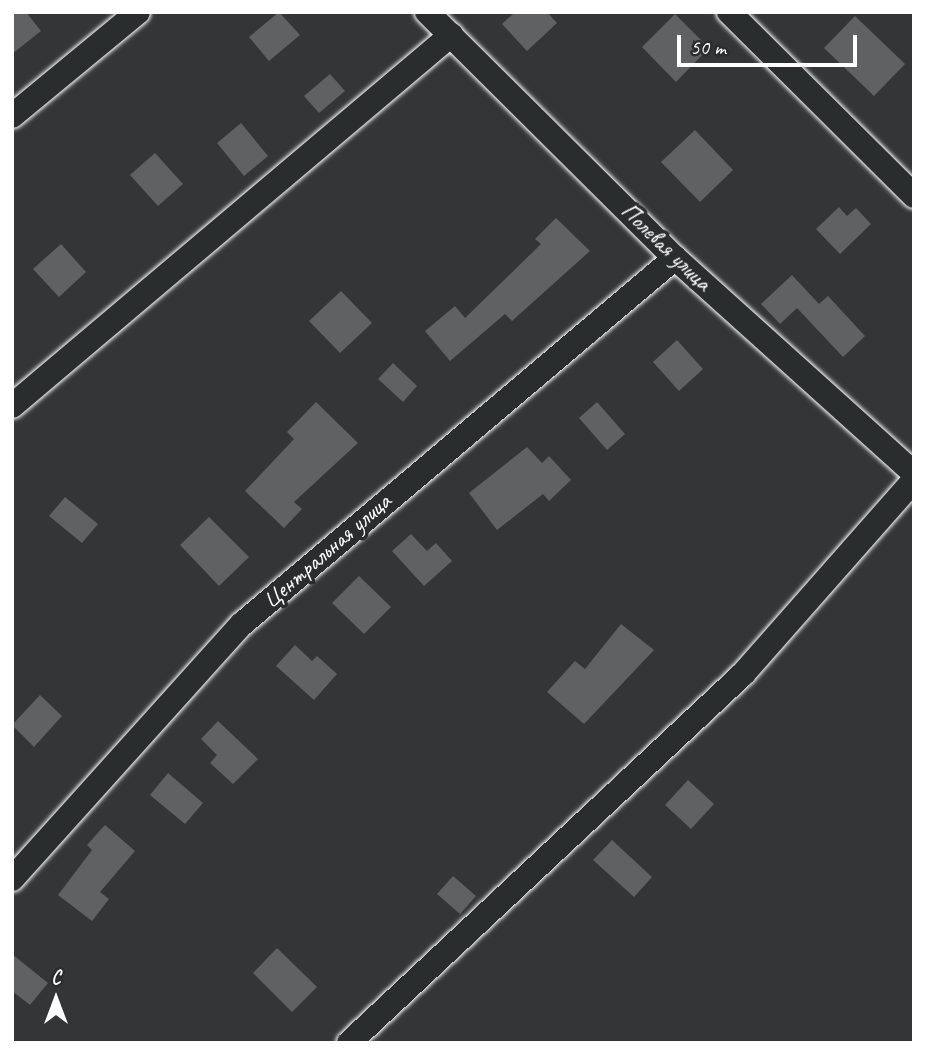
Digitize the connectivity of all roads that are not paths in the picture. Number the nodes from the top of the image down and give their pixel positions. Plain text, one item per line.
1 (138, 12) edge
2 (427, 12) edge
3 (729, 12) edge
4 (451, 35) junction
5 (12, 116) edge
6 (914, 197) edge
7 (675, 258) junction
8 (12, 406) edge
9 (914, 473) edge
10 (914, 480) edge
11 (12, 879) edge
12 (349, 1043) edge

1 - 5 street
2 - 4 street, Полевая улица
3 - 6 street
4 - 7 street, Полевая улица
4 - 8 street
7 - 9 street, Полевая улица
7 - 11 street, Центральная улица
10 - 12 street

